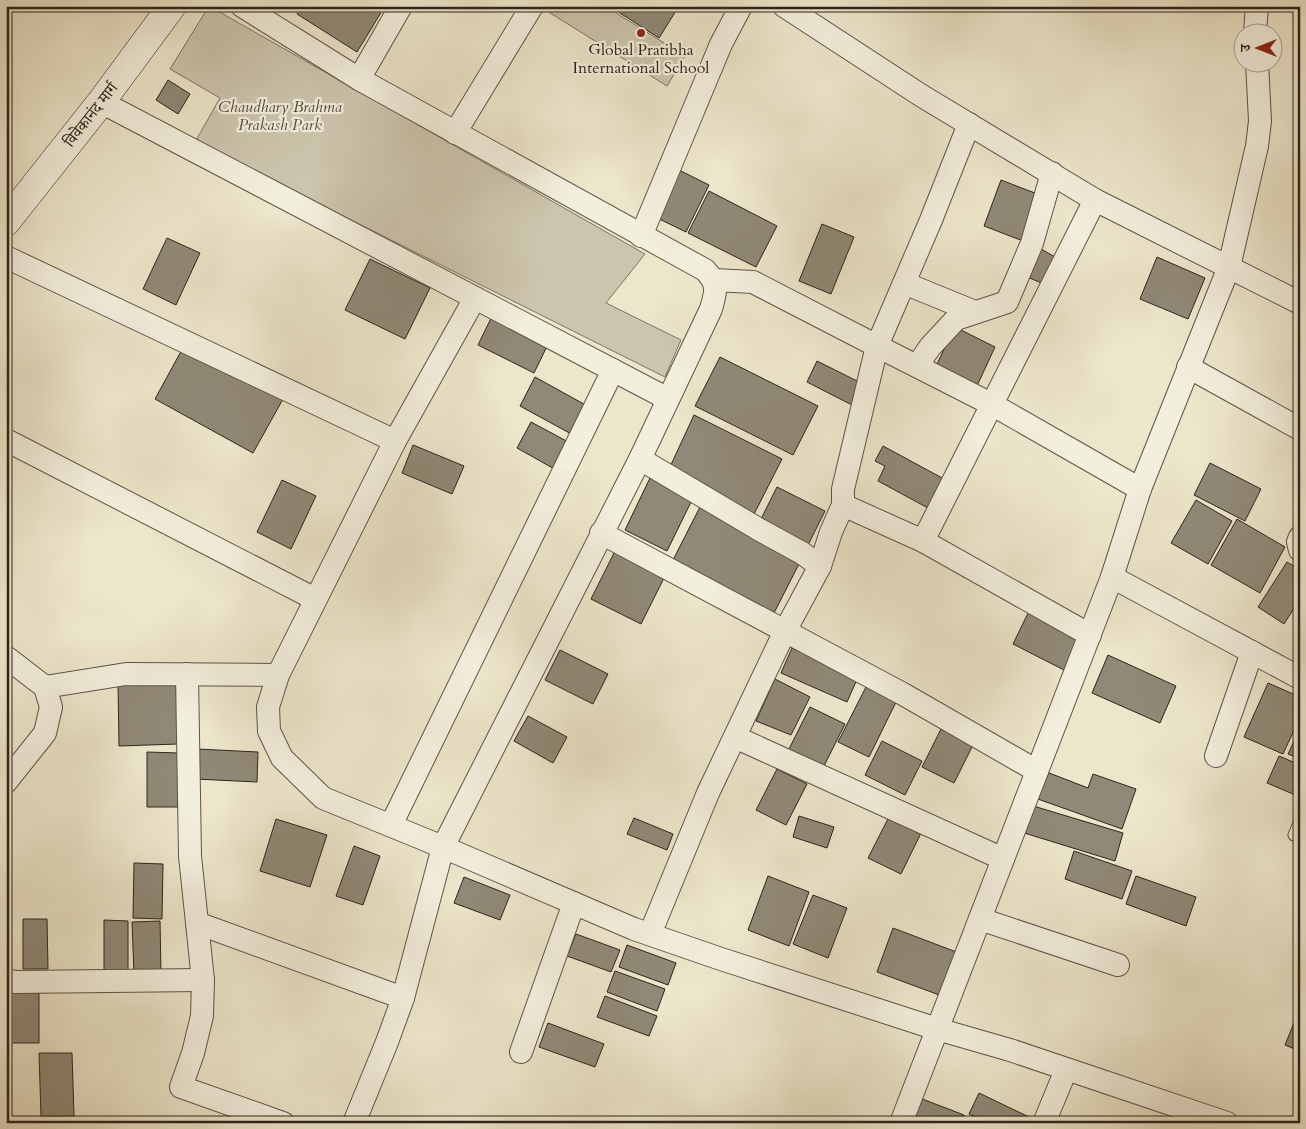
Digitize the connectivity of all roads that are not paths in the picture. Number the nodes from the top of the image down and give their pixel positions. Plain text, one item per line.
1 (172, 6) edge
2 (242, 6) edge
3 (401, 6) edge
4 (532, 6) edge
5 (741, 6) edge
6 (784, 6) edge
7 (1257, 6) edge
8 (1256, 22) edge
9 (1258, 72) edge
10 (359, 79) junction
11 (101, 102) junction
12 (969, 124) junction
13 (455, 133) junction
14 (1052, 173) junction
15 (1095, 200) junction
16 (6, 222) edge
17 (641, 236) junction
18 (6, 257) edge
19 (1229, 267) junction
20 (714, 280) junction
21 (904, 283) junction
22 (475, 298) junction
23 (1300, 303) edge
24 (976, 312) junction
25 (877, 346) junction
26 (917, 366) junction
27 (1188, 367) junction
28 (613, 370) junction
29 (668, 399) junction
30 (993, 404) junction
31 (1300, 429) edge
32 (6, 440) edge
33 (395, 441) junction
34 (640, 459) junction
35 (1140, 489) junction
36 (843, 505) junction
37 (601, 533) junction
38 (1300, 537) edge
39 (923, 541) junction
40 (1300, 550) edge
41 (820, 566) junction
42 (1112, 578) junction
43 (315, 599) junction
44 (785, 631) junction
45 (1090, 635) junction
46 (1252, 652) junction
47 (6, 657) edge
48 (187, 674) junction
49 (278, 675) junction
50 (1300, 678) edge
51 (45, 687) junction
52 (735, 737) junction
53 (1216, 756) dead end
54 (1037, 771) junction
55 (6, 782) edge
56 (1300, 821) edge
57 (391, 825) junction
58 (1294, 835) dead end
59 (443, 847) junction
60 (1003, 859) junction
61 (574, 903) junction
62 (980, 919) junction
63 (197, 923) junction
64 (650, 934) junction
65 (1118, 965) dead end
66 (6, 980) edge
67 (203, 980) junction
68 (402, 998) junction
69 (937, 1029) junction
70 (521, 1052) dead end
71 (1066, 1070) junction
72 (283, 1123) edge
73 (354, 1123) edge
74 (901, 1123) edge
75 (1044, 1123) edge
76 (1227, 1123) edge

1 - 11 street, विवेकानंद मार्ग
2 - 10 street
3 - 10 street
4 - 13 street
5 - 17 street
6 - 12 street
7 - 8 street
9 - 19 street
10 - 13 street
11 - 16 street, विवेकानंद मार्ग
11 - 22 street
12 - 14 street
12 - 21 street
13 - 17 street
14 - 15 street
14 - 24 street
15 - 19 street
15 - 30 street
17 - 20 street
18 - 33 street
19 - 23 street
19 - 27 street
20 - 25 street
20 - 29 street
21 - 24 street
21 - 25 street
22 - 28 street
22 - 33 street
24 - 26 street
25 - 26 street
25 - 36 street
26 - 30 street
27 - 31 street
27 - 35 street
28 - 29 street
28 - 57 street
29 - 34 street
30 - 35 street
30 - 39 street
32 - 43 street
33 - 43 street
34 - 37 street
34 - 41 street
35 - 42 street
36 - 39 street
36 - 41 street
37 - 44 street
37 - 59 street
38 - 40 street
39 - 45 street
41 - 44 street
42 - 45 street
42 - 46 street
43 - 49 street
44 - 52 street
44 - 54 street
45 - 54 street
46 - 50 street
46 - 53 street
47 - 51 street
48 - 49 street
48 - 51 street
48 - 63 street
49 - 57 street
51 - 55 street
52 - 60 street
52 - 64 street
54 - 60 street
56 - 58 lane
57 - 59 street
59 - 61 street
59 - 68 street
60 - 62 street
61 - 64 street
61 - 70 street
62 - 65 street
62 - 69 street
63 - 67 street
63 - 68 street
64 - 69 street
66 - 67 street
67 - 72 street
68 - 73 street
69 - 71 street
69 - 74 street
71 - 75 street
71 - 76 street

